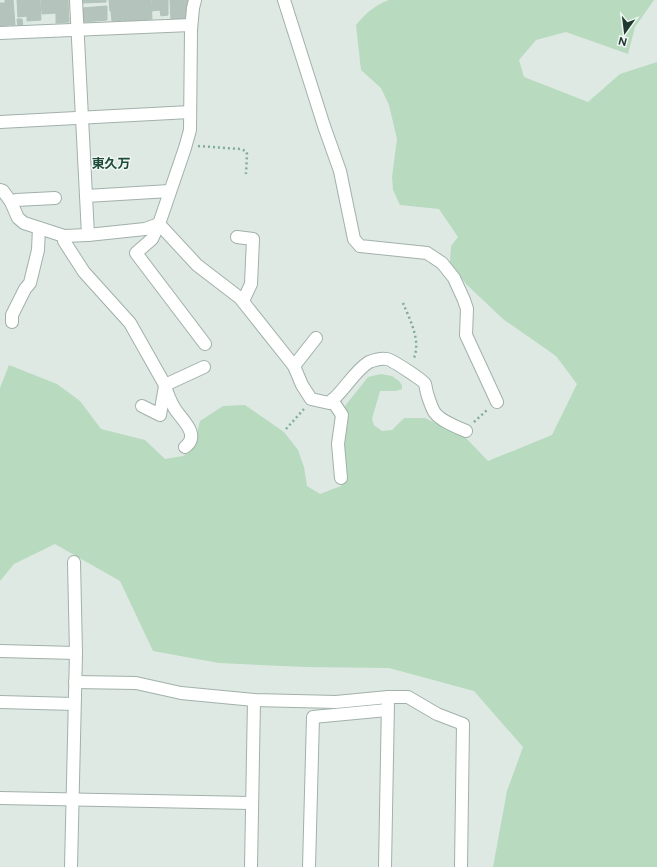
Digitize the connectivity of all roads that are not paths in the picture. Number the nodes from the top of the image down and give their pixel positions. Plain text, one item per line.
1 (76, 0) edge
2 (195, 0) edge
3 (288, 1) edge
4 (191, 25) junction
5 (77, 29) junction
6 (0, 33) edge
7 (190, 112) junction
8 (82, 118) junction
9 (0, 122) edge
10 (0, 190) edge
11 (170, 191) junction
12 (86, 196) junction
13 (55, 198) dead end
14 (11, 202) junction
15 (159, 224) junction
16 (39, 228) junction
17 (88, 235) junction
18 (64, 236) junction
19 (237, 237) dead end
20 (243, 301) junction
21 (12, 322) dead end
22 (316, 338) dead end
23 (205, 344) dead end
24 (294, 366) junction
25 (204, 367) dead end
26 (165, 385) junction
27 (332, 400) junction
28 (497, 402) road end
29 (142, 406) dead end
30 (466, 431) road end
31 (185, 447) dead end
32 (341, 478) dead end
33 (74, 562) dead end
34 (0, 651) edge
35 (76, 653) junction
36 (75, 682) junction
37 (388, 697) junction
38 (254, 700) junction
39 (0, 702) edge
40 (74, 704) junction
41 (387, 710) junction
42 (0, 798) edge
43 (72, 800) junction
44 (251, 803) junction
45 (71, 867) edge
46 (250, 867) edge
47 (310, 867) edge
48 (384, 867) edge
49 (461, 867) edge

1 - 5 street
2 - 4 street
3 - 28 street
4 - 5 street
4 - 7 street
5 - 6 street
5 - 8 street
7 - 8 street
7 - 11 street
8 - 9 street
8 - 12 street
10 - 14 street
11 - 12 street
11 - 15 street
12 - 17 street
13 - 14 street
14 - 16 street
15 - 17 street
15 - 20 street
15 - 23 street
16 - 18 street
16 - 21 street
17 - 18 street
18 - 26 street
19 - 20 street
20 - 24 street
22 - 24 street
24 - 27 street
25 - 26 street
26 - 29 street
26 - 31 street
27 - 30 street
27 - 32 street
33 - 35 street
34 - 35 street
35 - 36 street
36 - 38 street
36 - 40 street
37 - 38 street
37 - 41 street
37 - 49 street
38 - 44 street
39 - 40 street
40 - 43 street
41 - 47 street
41 - 48 street
42 - 43 street
43 - 44 street
43 - 45 street
44 - 46 street

